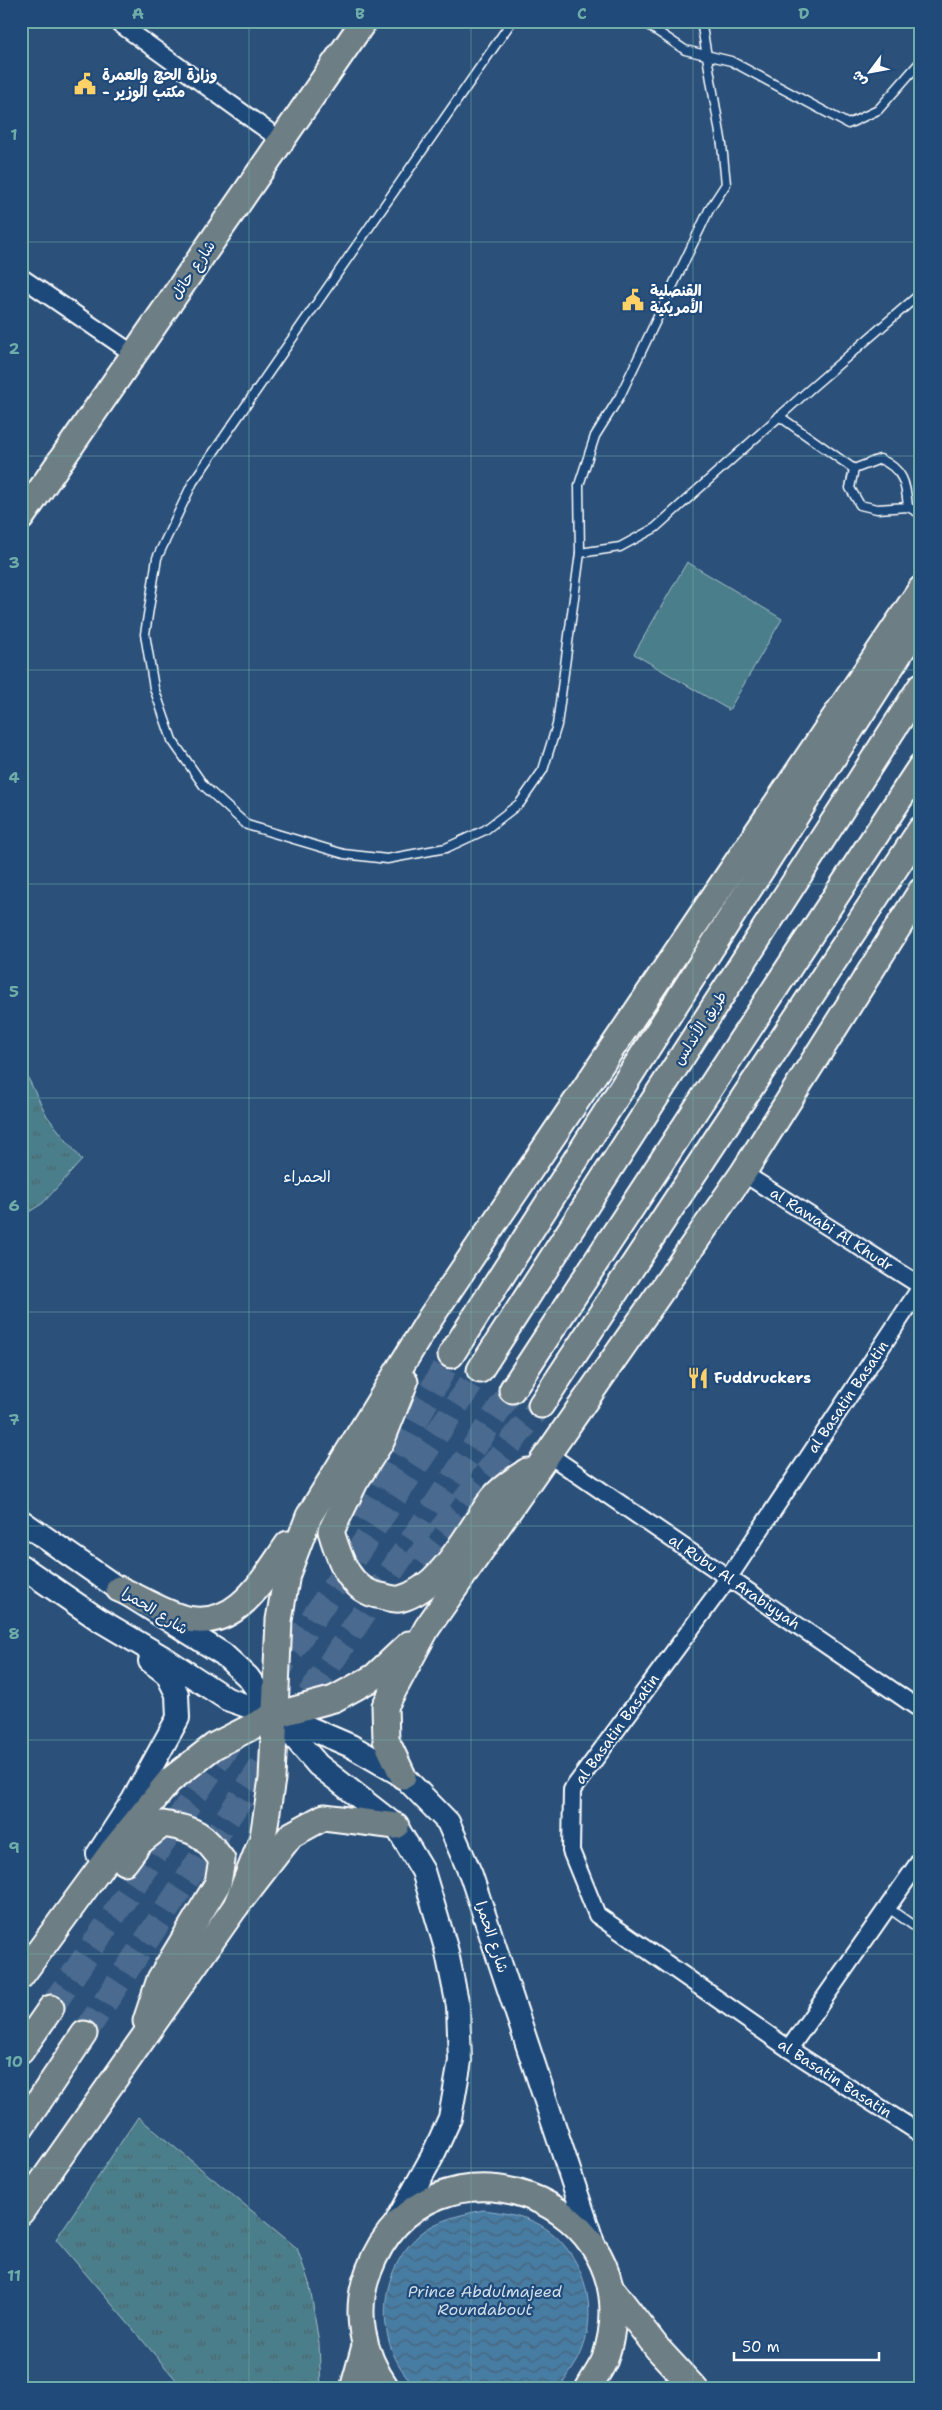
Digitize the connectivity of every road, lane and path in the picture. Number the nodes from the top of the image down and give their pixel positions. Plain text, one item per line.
1 (116, 21) edge
2 (364, 21) edge
3 (512, 21) edge
4 (642, 21) edge
5 (701, 21) edge
6 (707, 54) junction
7 (921, 61) edge
8 (282, 141) junction
9 (21, 277) edge
10 (921, 293) edge
11 (134, 355) junction
12 (779, 416) junction
13 (854, 469) junction
14 (908, 507) junction
15 (921, 514) edge
16 (21, 518) edge
17 (580, 553) junction
18 (921, 589) edge
19 (921, 620) edge
20 (921, 686) edge
21 (921, 766) edge
22 (921, 829) edge
23 (921, 891) edge
24 (914, 912) edge
25 (743, 1173) junction
26 (921, 1286) edge
27 (431, 1316) junction
28 (451, 1355) tunnel mouth
29 (480, 1370) tunnel mouth
30 (512, 1390) tunnel mouth
31 (541, 1405) tunnel mouth
32 (548, 1454) junction
33 (309, 1516) junction
34 (21, 1521) edge
35 (21, 1566) edge
36 (729, 1577) junction
37 (119, 1589) junction
38 (98, 1619) junction
39 (427, 1628) junction
40 (921, 1710) edge
41 (275, 1715) junction
42 (403, 1776) junction
43 (396, 1826) junction
44 (921, 1859) edge
45 (236, 1906) junction
46 (887, 1907) junction
47 (921, 1931) edge
48 (21, 1975) edge
49 (21, 1982) edge
50 (51, 2008) tunnel mouth
51 (84, 2034) tunnel mouth
52 (136, 2050) junction
53 (789, 2050) junction
54 (21, 2052) edge
55 (21, 2128) edge
56 (921, 2134) edge
57 (21, 2212) edge
58 (394, 2226) junction
59 (595, 2249) junction
60 (611, 2288) junction
61 (365, 2346) junction
62 (354, 2389) edge
63 (386, 2389) edge
64 (588, 2389) edge
65 (695, 2389) edge

1 - 8 street
2 - 8 main road, شارع حائل
3 - 17 lane
4 - 6 lane
5 - 6 lane
6 - 7 lane
6 - 17 lane
8 - 11 main road, شارع حائل
9 - 11 street
10 - 12 lane
11 - 16 main road, شارع حائل
12 - 13 lane
12 - 17 lane
13 - 14 lane
13 - 14 lane
14 - 15 lane
18 - 27 main road
19 - 28 main road
20 - 29 main road, طريق الأندلس
21 - 30 main road
22 - 31 main road
23 - 24 main road
24 - 25 main road
25 - 26 street, al Rawabi Al Khudr
25 - 32 main road
26 - 36 street, al Basatin Basatin
27 - 32 main road
27 - 33 main road
32 - 36 street, al Rubu Al Arabiyyah
32 - 39 main road
33 - 37 main road
33 - 41 main road
34 - 37 main road, شارع الحمرا
35 - 38 main road, شارع الحمرا
36 - 40 street, al Rubu Al Arabiyyah
36 - 53 street, al Basatin Basatin
37 - 41 main road, شارع الحمرا
38 - 41 main road, شارع الحمرا
38 - 48 main road
39 - 41 main road
39 - 42 main road
41 - 42 main road, شارع الحمرا
41 - 43 main road, شارع الحمرا
41 - 45 main road
41 - 48 main road
42 - 59 main road, شارع الحمرا
43 - 45 main road
43 - 58 main road, شارع الحمرا
44 - 46 street
45 - 52 main road
46 - 47 lane
46 - 53 street
49 - 52 main road
50 - 54 main road
51 - 55 main road
52 - 57 main road
53 - 56 street, al Basatin Basatin
58 - 59 main road
58 - 61 main road
59 - 60 main road
60 - 64 main road
60 - 65 main road
61 - 62 main road
61 - 63 main road

